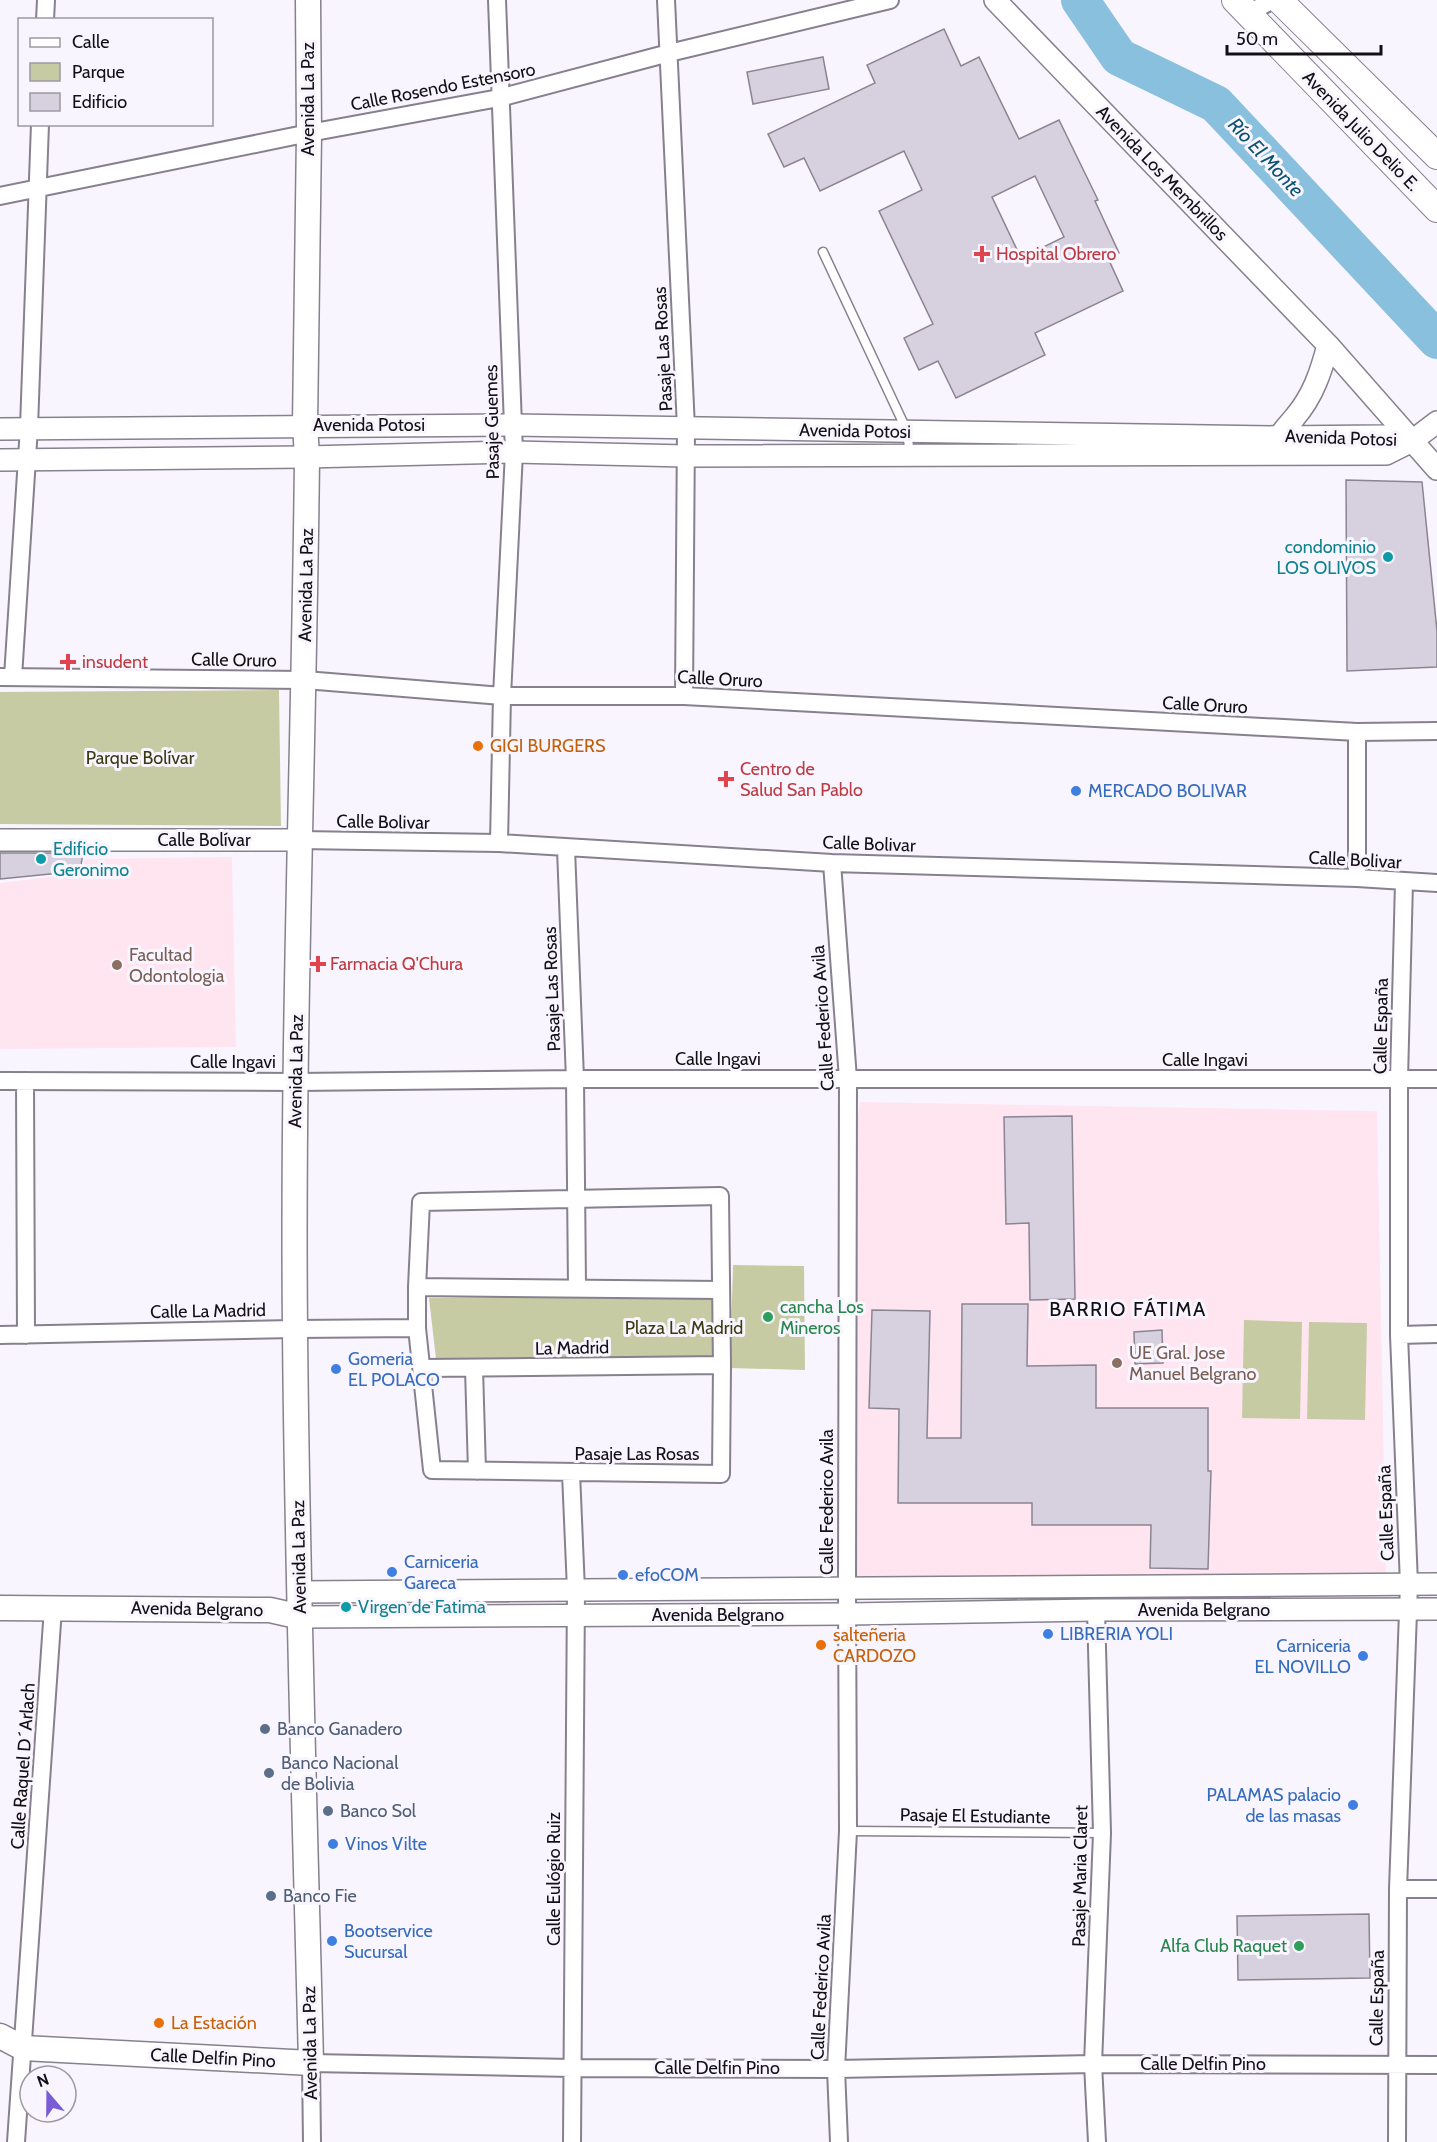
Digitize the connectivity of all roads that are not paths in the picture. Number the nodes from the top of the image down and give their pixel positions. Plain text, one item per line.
1 (46, 0) edge
2 (308, 0) edge
3 (497, 0) edge
4 (666, 0) edge
5 (890, 0) edge
6 (995, 0) edge
7 (1273, 0) edge
8 (1279, 0) edge
9 (1241, 7) edge
10 (45, 18) edge
11 (669, 53) junction
12 (499, 98) junction
13 (40, 126) edge
14 (309, 133) junction
15 (1437, 156) edge
16 (36, 188) junction
17 (0, 196) edge
18 (1437, 209) edge
19 (823, 252) dead end
20 (1328, 345) junction
21 (1435, 424) edge
22 (305, 425) junction
23 (513, 425) junction
24 (29, 427) junction
25 (686, 428) junction
26 (0, 429) edge
27 (907, 431) junction
28 (1412, 441) junction
29 (1278, 445) junction
30 (514, 452) junction
31 (910, 455) junction
32 (686, 456) junction
33 (307, 457) junction
34 (27, 459) junction
35 (0, 460) edge
36 (1437, 470) edge
37 (7, 677) edge
38 (305, 680) junction
39 (502, 696) junction
40 (684, 696) junction
41 (1437, 731) edge
42 (1357, 732) junction
43 (0, 840) edge
44 (299, 840) junction
45 (498, 843) junction
46 (566, 849) junction
47 (832, 863) junction
48 (1357, 878) junction
49 (1404, 882) junction
50 (1437, 884) edge
51 (575, 1079) junction
52 (848, 1079) junction
53 (1399, 1079) junction
54 (1437, 1079) edge
55 (0, 1081) edge
56 (25, 1082) junction
57 (296, 1082) junction
58 (577, 1199) junction
59 (417, 1287) junction
60 (578, 1287) junction
61 (721, 1290) junction
62 (417, 1328) junction
63 (295, 1329) junction
64 (1437, 1334) edge
65 (0, 1335) edge
66 (26, 1335) junction
67 (1399, 1335) junction
68 (722, 1365) junction
69 (423, 1368) junction
70 (474, 1369) junction
71 (477, 1471) junction
72 (571, 1473) junction
73 (1409, 1584) junction
74 (1437, 1584) edge
75 (847, 1589) junction
76 (576, 1590) junction
77 (300, 1592) junction
78 (0, 1608) edge
79 (53, 1608) junction
80 (1407, 1609) junction
81 (1437, 1609) edge
82 (1096, 1610) junction
83 (848, 1614) junction
84 (575, 1616) junction
85 (301, 1617) junction
86 (848, 1831) junction
87 (1102, 1833) junction
88 (1398, 1889) junction
89 (1437, 1889) edge
90 (0, 2036) edge
91 (23, 2048) junction
92 (311, 2064) junction
93 (1093, 2064) junction
94 (1437, 2065) edge
95 (1396, 2066) junction
96 (572, 2068) junction
97 (836, 2069) junction
98 (16, 2142) edge
99 (312, 2142) edge
100 (572, 2142) edge
101 (838, 2142) edge
102 (1097, 2142) edge
103 (1397, 2142) edge

1 - 10 street
2 - 14 main road, Avenida La Paz
3 - 12 street, Pasaje Guemes
4 - 11 street, Pasaje Las Rosas
5 - 11 street, Calle Rosendo Estensoro
6 - 20 street, Avenida Los Membrillos
7 - 9 street
8 - 15 main road, Avenida Julio Delio E.
9 - 18 main road, Avenida Julio Delio E.
11 - 12 street, Calle Rosendo Estensoro
11 - 25 street, Pasaje Las Rosas
12 - 14 street, Calle Rosendo Estensoro
12 - 23 street, Pasaje Guemes
13 - 16 street
14 - 16 street, Calle Rosendo Estensoro
14 - 22 main road, Avenida La Paz
16 - 17 street, Calle Rosendo Estensoro
16 - 24 street
19 - 27 lane
20 - 28 street, Avenida Los Membrillos
20 - 29 street
21 - 28 street
22 - 23 street, Avenida Potosi
22 - 24 street, Avenida Potosi
22 - 33 main road, Avenida La Paz
23 - 25 street, Avenida Potosi
23 - 30 street, Pasaje Guemes
24 - 26 street, Avenida Potosi
24 - 34 street
25 - 27 street, Avenida Potosi
25 - 32 street, Pasaje Las Rosas
27 - 29 street, Avenida Potosi
27 - 31 lane
28 - 29 street, Avenida Potosi
28 - 36 street, Avenida Los Membrillos
29 - 31 street, Avenida Potosi
30 - 32 street, Avenida Potosi
30 - 33 street, Avenida Potosi
30 - 39 street, Pasaje Guemes
31 - 32 street, Avenida Potosi
32 - 40 street, Pasaje Las Rosas
33 - 34 street, Avenida Potosi
33 - 38 main road, Avenida La Paz
34 - 35 street, Avenida Potosi
34 - 37 street
37 - 38 street, Calle Oruro
38 - 39 street, Calle Oruro
38 - 44 main road, Avenida La Paz
39 - 40 street, Calle Oruro
39 - 45 street, Pasaje Guemes
40 - 42 street, Calle Oruro
41 - 42 street, Calle Oruro
42 - 48 street
43 - 44 street, Calle Bolívar
44 - 45 street, Calle Bolivar
44 - 57 main road, Avenida La Paz
45 - 46 street, Calle Bolivar
46 - 47 street, Calle Bolivar
46 - 51 street, Pasaje Las Rosas
47 - 48 street, Calle Bolivar
47 - 52 street, Calle Federico Avila
48 - 49 street, Calle Bolivar
49 - 50 street, Calle Bolivar
49 - 53 street, Calle España
51 - 52 street, Calle Ingavi
51 - 57 street, Calle Ingavi
51 - 58 street, Pasaje Las Rosas
52 - 53 street, Calle Ingavi
52 - 75 street, Calle Federico Avila
53 - 54 street, Calle Ingavi
53 - 67 street, Calle España
55 - 56 street, Calle Ingavi
56 - 57 street, Calle Ingavi
56 - 66 street
57 - 63 main road, Avenida La Paz
58 - 59 street, Pasaje Las Rosas
58 - 60 street
58 - 61 street, Pasaje Las Rosas
59 - 60 street
59 - 62 street, Pasaje Las Rosas
60 - 61 street
61 - 68 street, Pasaje Las Rosas
62 - 63 street, Calle La Madrid
62 - 69 street, Pasaje Las Rosas
63 - 66 street, Calle La Madrid
63 - 77 main road, Avenida La Paz
64 - 67 street
65 - 66 street, Calle La Madrid
67 - 73 street, Calle España
68 - 70 street, La Madrid
68 - 72 street, Pasaje Las Rosas
69 - 70 street, La Madrid
69 - 71 street, Pasaje Las Rosas
70 - 71 street
71 - 72 street, Pasaje Las Rosas
72 - 76 street
73 - 74 street, Avenida Belgrano
73 - 75 street, Avenida Belgrano
73 - 80 street, Calle España
75 - 76 street, Avenida Belgrano
75 - 83 street, Calle Federico Avila
76 - 77 street, Avenida Belgrano
76 - 84 street, Calle Eulógio Ruiz
77 - 85 main road, Avenida La Paz
78 - 79 main road, Avenida Belgrano
79 - 85 main road, Avenida Belgrano
79 - 91 street, Calle Raquel D´Arlach
80 - 81 street, Avenida Belgrano
80 - 82 street, Avenida Belgrano
80 - 88 street, Calle España
82 - 83 street, Avenida Belgrano
82 - 87 street, Pasaje Maria Claret
83 - 84 street, Avenida Belgrano
83 - 86 street, Calle Federico Avila
84 - 85 street, Avenida Belgrano
84 - 96 street, Calle Eulógio Ruiz
85 - 92 main road, Avenida La Paz
86 - 87 lane, Pasaje El Estudiante
86 - 97 street, Calle Federico Avila
87 - 93 street, Pasaje Maria Claret
88 - 89 street
88 - 95 street, Calle España
90 - 91 main road, Calle Delfin Pino
91 - 92 main road, Calle Delfin Pino
91 - 98 street, Calle Raquel D´Arlach
92 - 96 street, Calle Delfin Pino
92 - 99 street, Avenida La Paz
93 - 95 street, Calle Delfin Pino
93 - 97 street, Calle Delfin Pino
93 - 102 street, Pasaje Maria Claret
94 - 95 street, Calle Delfin Pino
95 - 103 street, Calle España
96 - 97 street, Calle Delfin Pino
96 - 100 street, Calle Eulógio Ruiz
97 - 101 street, Calle Federico Avila

